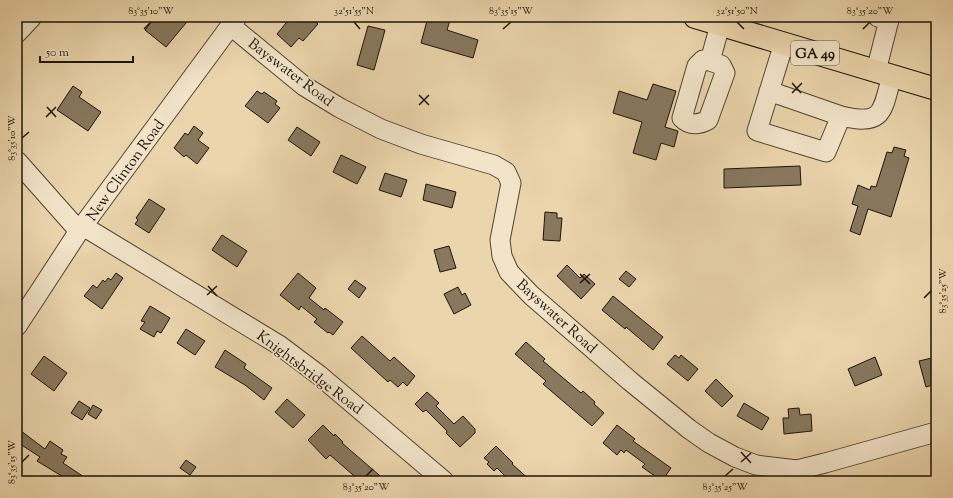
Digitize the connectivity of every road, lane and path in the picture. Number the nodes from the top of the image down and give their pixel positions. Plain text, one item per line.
1 (32, 17) edge
2 (694, 17) edge
3 (888, 18) edge
4 (234, 22) edge
5 (720, 25) junction
6 (17, 33) edge
7 (784, 43) junction
8 (710, 60) dead end
9 (884, 73) junction
10 (936, 89) edge
11 (769, 91) junction
12 (841, 116) junction
13 (17, 161) edge
14 (81, 229) junction
15 (17, 326) edge
16 (936, 432) edge
17 (444, 481) edge

1 - 6 street
2 - 5 main road, GA 49
3 - 9 street
4 - 14 street, New Clinton Road
4 - 16 street, Bayswater Road
5 - 7 main road, GA 49
5 - 8 street
7 - 9 main road, GA 49
7 - 11 street
9 - 10 main road, GA 49
9 - 12 street
11 - 12 street
11 - 12 street
13 - 14 street, Knightsbridge Road
14 - 15 street, New Clinton Road
14 - 17 street, Knightsbridge Road

